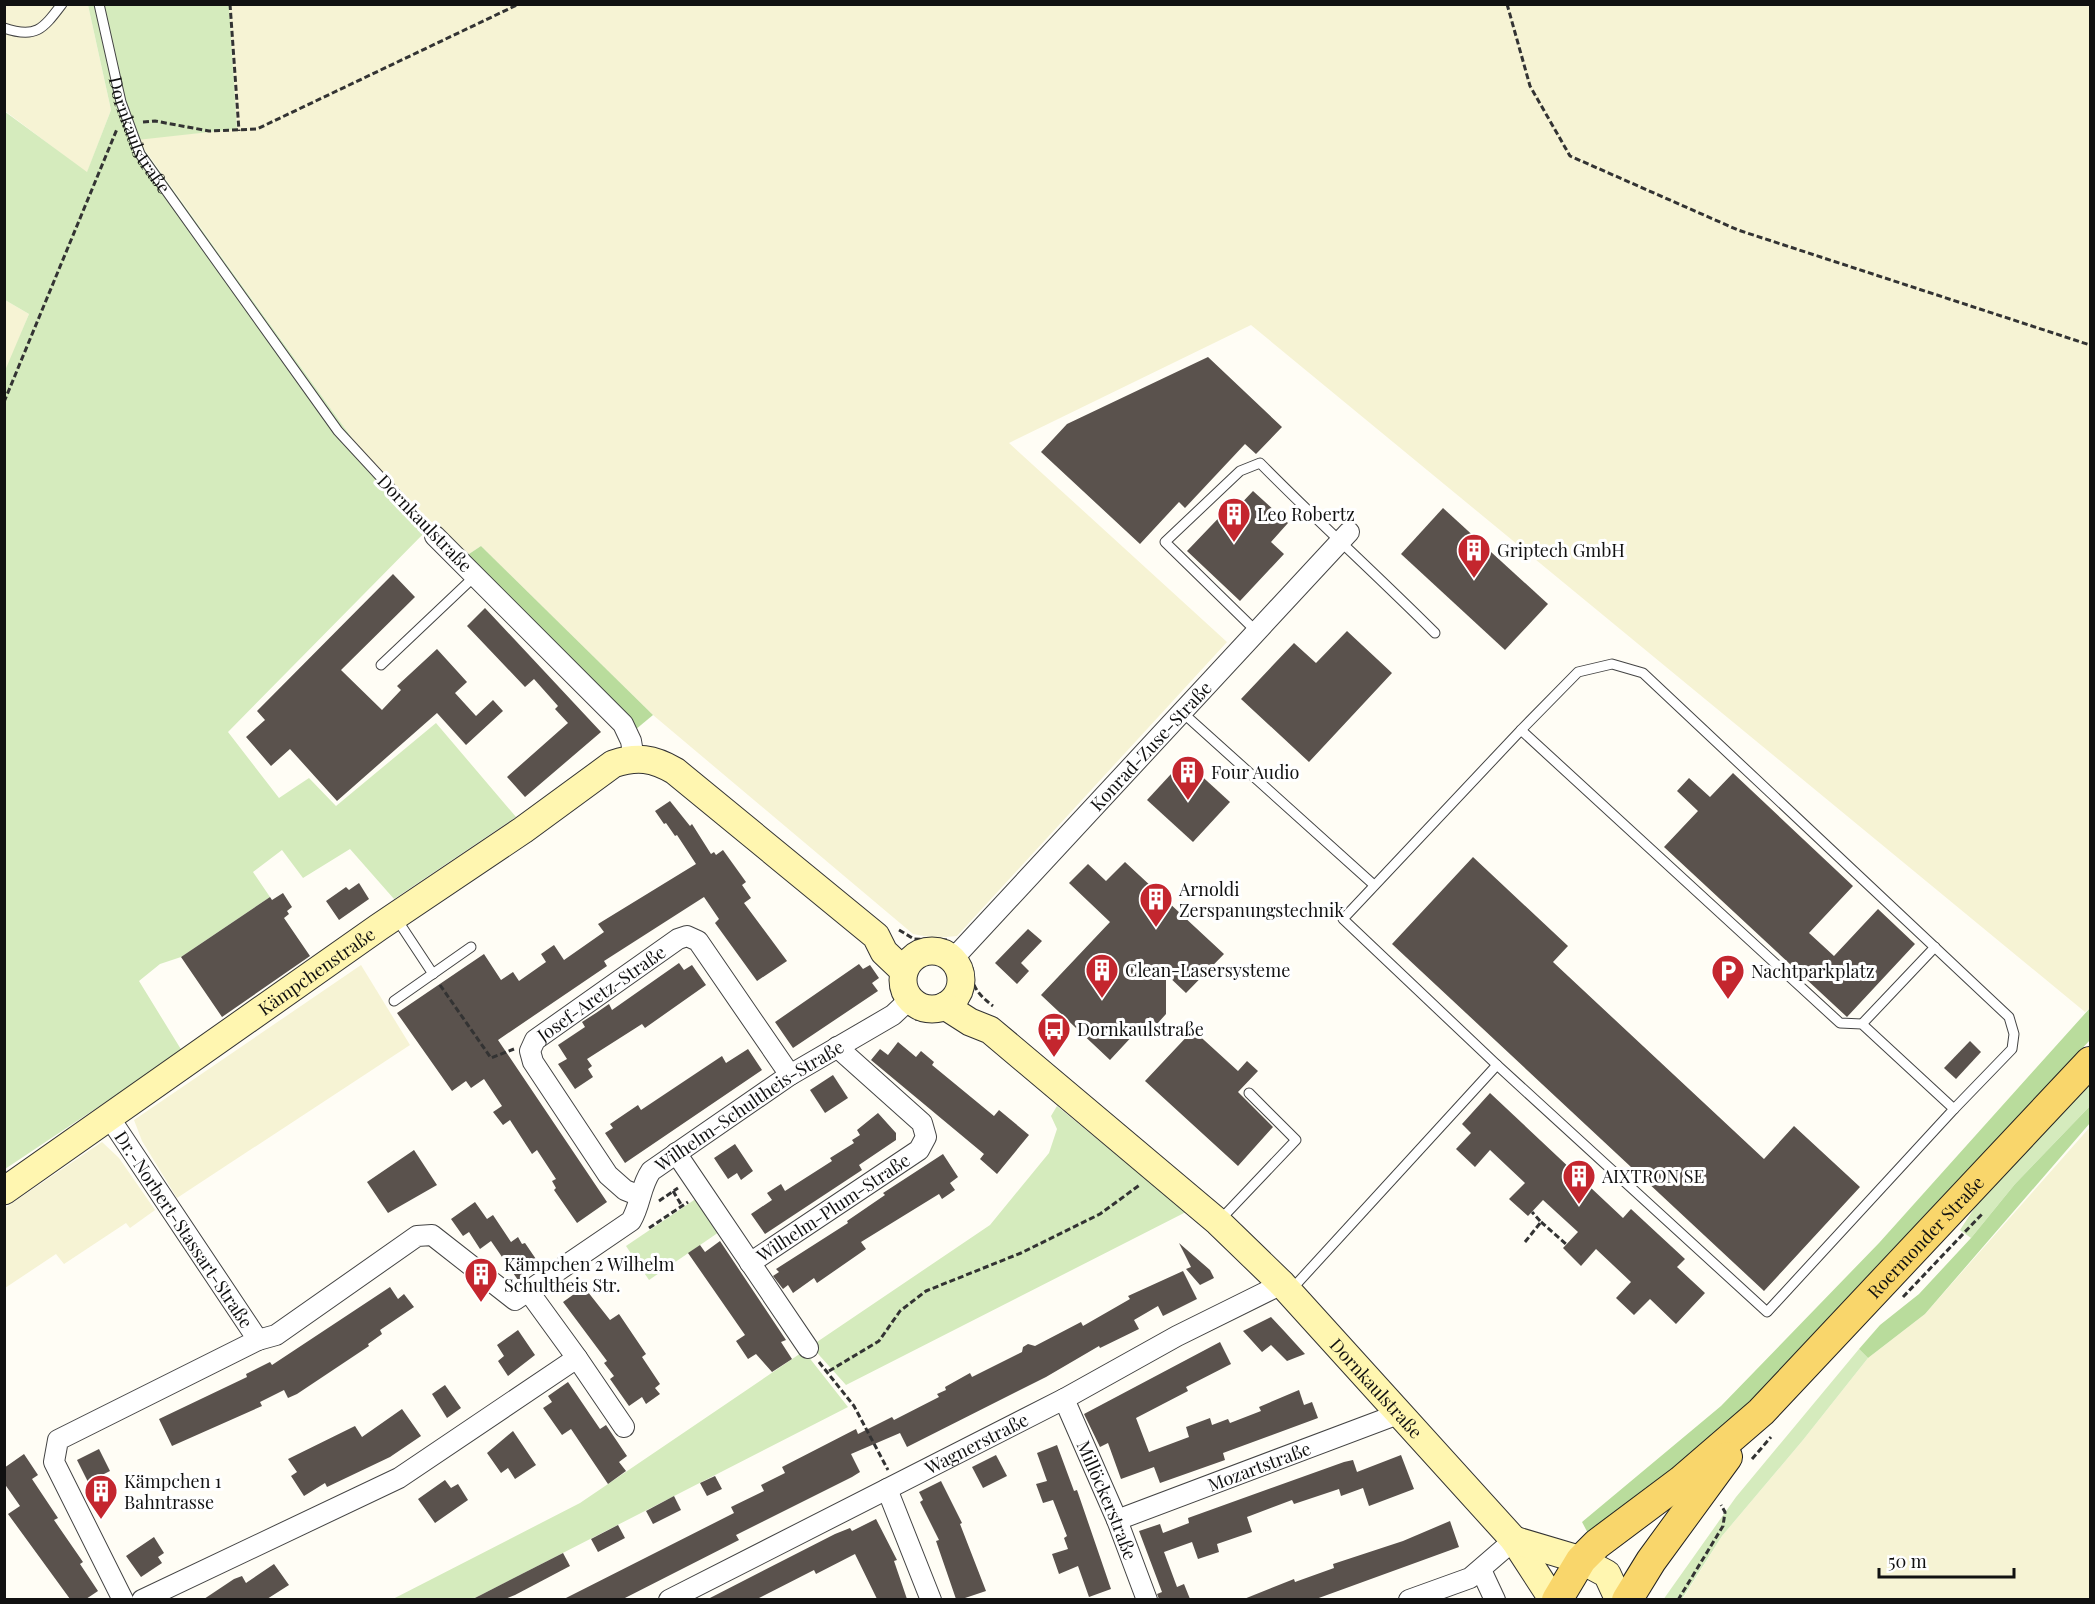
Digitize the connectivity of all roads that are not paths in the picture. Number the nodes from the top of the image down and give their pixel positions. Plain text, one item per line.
1 (62, 4) edge
2 (99, 4) edge
3 (4, 28) edge
4 (435, 536) joint
5 (1344, 538) junction
6 (475, 576) junction
7 (1257, 632) junction
8 (1435, 633) dead end
9 (381, 664) dead end
10 (1183, 712) junction
11 (1521, 730) junction
12 (634, 759) junction
13 (1374, 885) junction
14 (395, 916) junction
15 (876, 936) junction
16 (471, 947) dead end
17 (1935, 947) junction
18 (924, 952) junction
19 (904, 970) junction
20 (956, 970) junction
21 (433, 974) junction
22 (910, 999) junction
23 (394, 1001) dead end
24 (945, 1006) junction
25 (1862, 1024) junction
26 (990, 1030) junction
27 (837, 1047) junction
28 (2091, 1062) edge
29 (1497, 1065) junction
30 (790, 1075) junction
31 (1249, 1093) dead end
32 (1954, 1109) junction
33 (109, 1118) junction
34 (676, 1153) junction
35 (4, 1191) edge
36 (647, 1200) junction
37 (1218, 1222) junction
38 (750, 1263) junction
39 (1286, 1288) junction
40 (529, 1292) junction
41 (258, 1340) junction
42 (808, 1348) dead end
43 (577, 1359) junction
44 (1064, 1399) junction
45 (1761, 1412) junction
46 (1401, 1413) junction
47 (624, 1427) dead end
48 (891, 1487) junction
49 (1117, 1520) junction
50 (1514, 1540) junction
51 (1581, 1560) junction
52 (1481, 1570) junction
53 (123, 1599) edge
54 (142, 1599) edge
55 (669, 1599) edge
56 (931, 1599) edge
57 (1147, 1599) edge
58 (1409, 1599) edge
59 (1495, 1599) edge
60 (1552, 1599) edge
61 (1557, 1599) edge
62 (1619, 1599) edge
63 (1627, 1599) edge

1 - 3 lane
2 - 4 lane, Dornkaulstraße
4 - 6 street, Dornkaulstraße
5 - 7 street, Konrad-Zuse-Straße
5 - 7 lane
5 - 8 lane
6 - 9 lane
6 - 12 street, Dornkaulstraße
7 - 10 street, Konrad-Zuse-Straße
10 - 13 lane
10 - 20 street, Konrad-Zuse-Straße
11 - 13 lane
11 - 17 lane
11 - 25 lane
12 - 14 street, Kämpchenstraße
12 - 15 street
13 - 29 lane
14 - 21 lane
14 - 33 street, Kämpchenstraße
15 - 18 street
15 - 19 street
16 - 21 lane
17 - 25 lane
17 - 32 lane
18 - 19 street
18 - 20 street
19 - 22 street
20 - 24 street
20 - 26 street, Dornkaulstraße
21 - 23 lane
22 - 24 street
22 - 27 street, Wilhelm-Schultheis-Straße
24 - 26 street, Dornkaulstraße
25 - 32 lane
26 - 37 street, Dornkaulstraße
27 - 30 street, Wilhelm-Schultheis-Straße
27 - 38 street, Wilhelm-Plum-Straße
28 - 45 main road, Roermonder Straße
29 - 32 lane
29 - 39 lane
30 - 34 street, Wilhelm-Schultheis-Straße
30 - 36 street, Josef-Aretz-Straße
31 - 37 lane
33 - 35 street, Kämpchenstraße
33 - 41 street, Dr.-Norbert-Stassart-Straße
34 - 36 street, Wilhelm-Schultheis-Straße
34 - 38 street, Wilhelm-Plum-Straße
36 - 40 street, Wilhelm-Schultheis-Straße
37 - 39 street, Dornkaulstraße
38 - 42 street, Wilhelm-Plum-Straße
39 - 44 street, Wagnerstraße
39 - 46 street, Dornkaulstraße
40 - 41 street
40 - 43 street
41 - 53 street, Dr.-Norbert-Stassart-Straße
43 - 47 street
43 - 54 street
44 - 48 street, Wagnerstraße
44 - 49 street, Millöckerstraße
45 - 51 main road, Roermonder Straße
45 - 63 main road, Roermonder Straße
46 - 49 street, Mozartstraße
46 - 50 street, Dornkaulstraße
48 - 55 street, Wagnerstraße
48 - 56 street
49 - 57 street, Millöckerstraße
50 - 51 street
50 - 52 street
50 - 60 street, Dornkaulstraße
51 - 61 main road, Roermonder Straße
51 - 62 street
52 - 58 street
52 - 59 street

